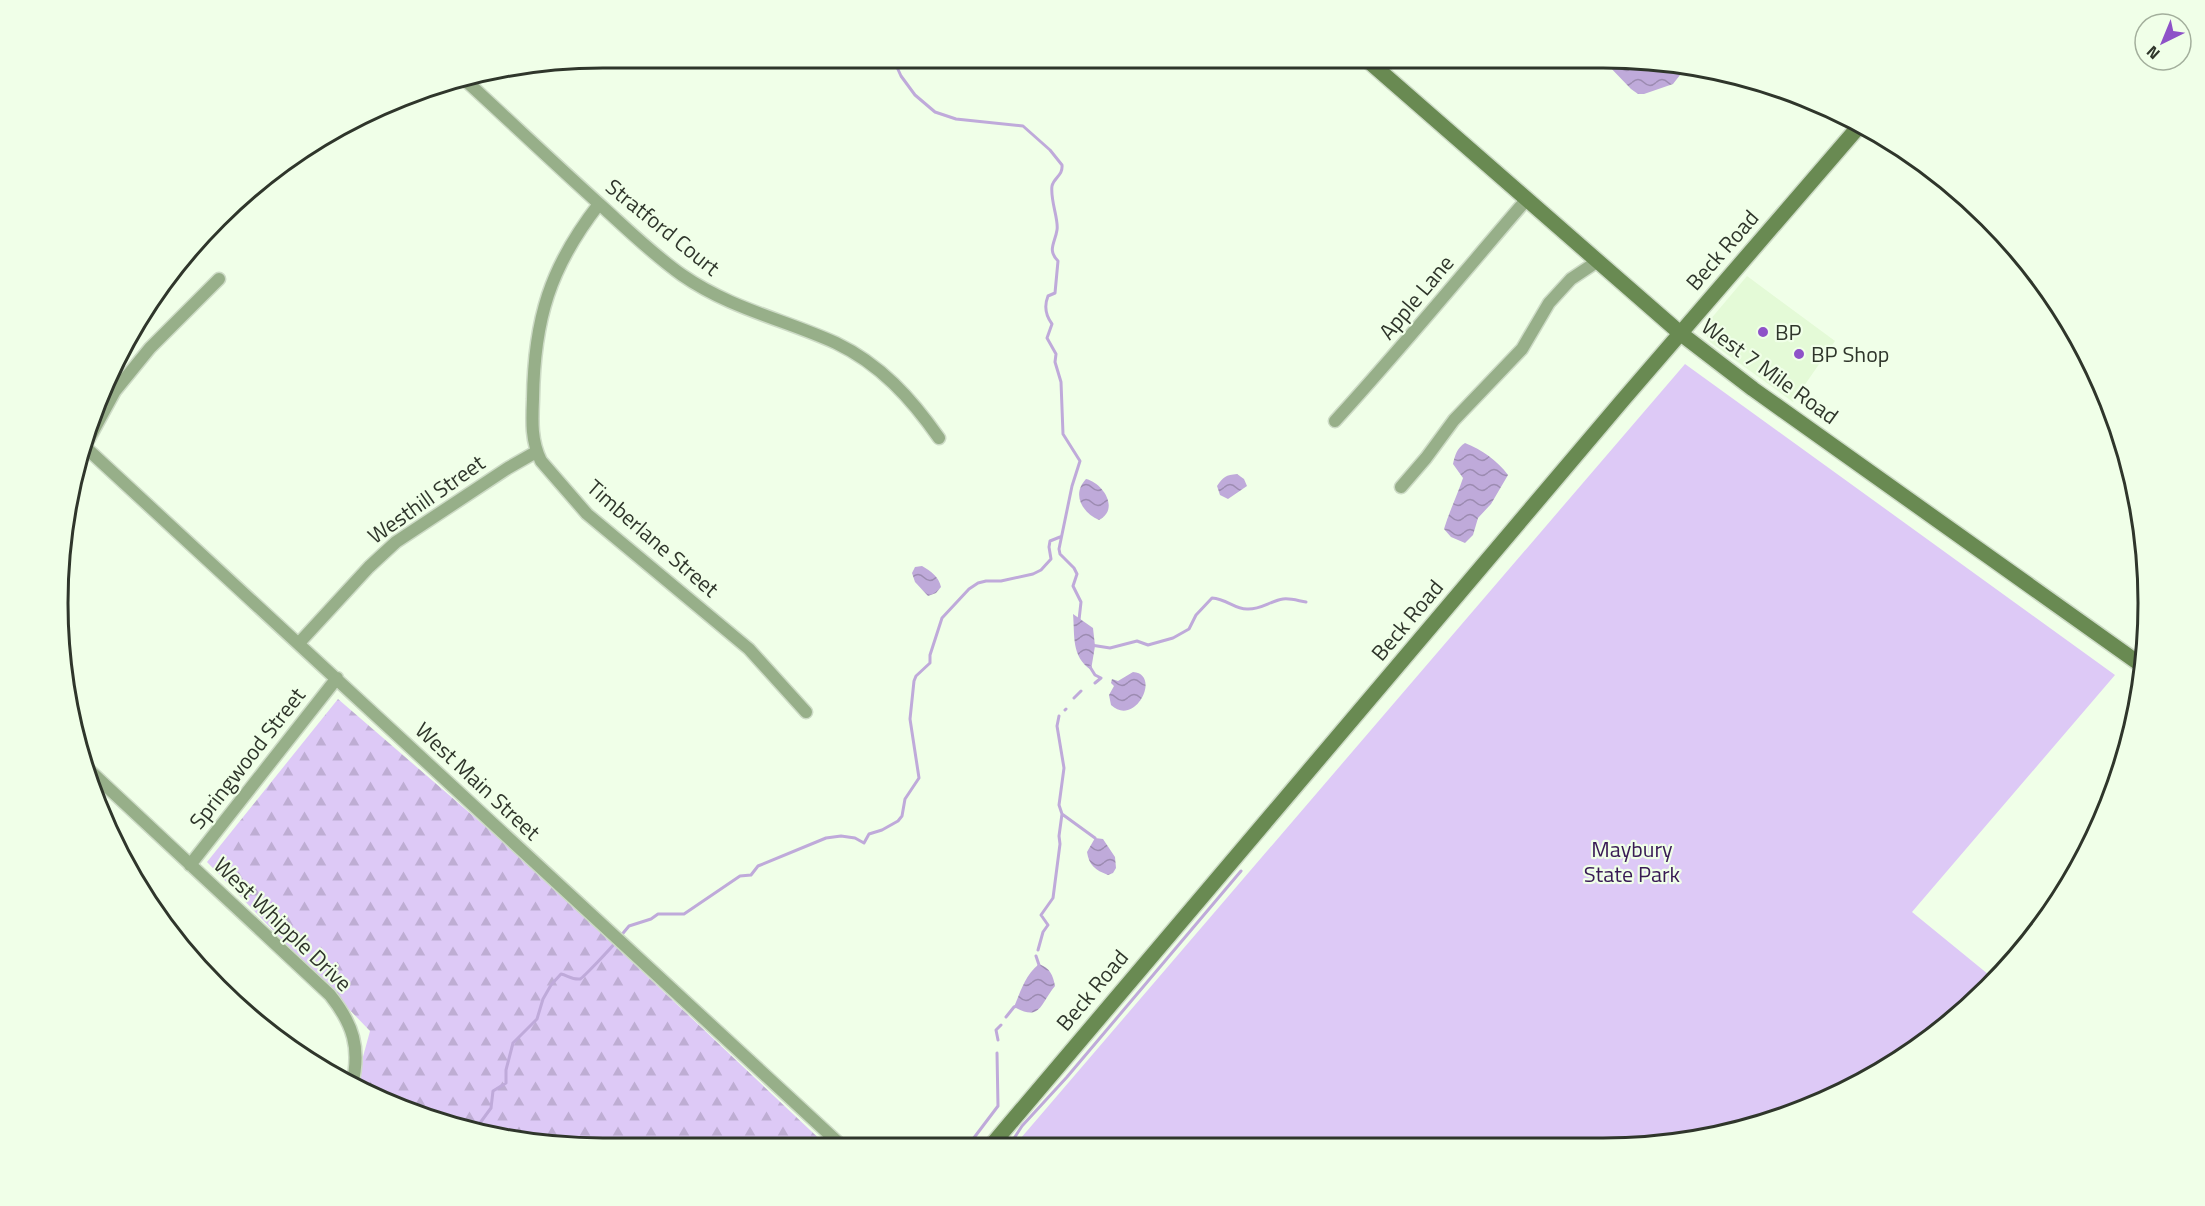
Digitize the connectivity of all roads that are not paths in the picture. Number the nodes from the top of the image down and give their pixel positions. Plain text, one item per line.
1 (1376, 68) edge
2 (470, 85) edge
3 (1855, 131) edge
4 (1527, 199) junction
5 (599, 204) junction
6 (1598, 261) junction
7 (219, 279) dead end
8 (1680, 333) junction
9 (102, 415) edge
10 (1335, 421) dead end
11 (939, 438) dead end
12 (90, 451) edge
13 (536, 452) junction
14 (1401, 487) dead end
15 (299, 643) junction
16 (2134, 660) edge
17 (336, 678) junction
18 (806, 712) dead end
19 (97, 777) edge
20 (190, 865) junction
21 (353, 1077) edge
22 (833, 1138) edge
23 (997, 1138) edge

1 - 4 main road, West 7 Mile Road
2 - 5 street, Stratford Court
3 - 8 main road, Beck Road
4 - 6 main road, West 7 Mile Road
4 - 10 street, Apple Lane
5 - 11 street, Stratford Court
5 - 13 street, Timberlane Street
6 - 8 main road, West 7 Mile Road
6 - 14 street
7 - 9 street
8 - 16 main road, West 7 Mile Road
8 - 23 main road, Beck Road
12 - 15 street, West Main Street
13 - 15 street, Westhill Street
13 - 18 street, Timberlane Street
15 - 17 street, West Main Street
17 - 20 street, Springwood Street
17 - 22 street, West Main Street
19 - 20 street, West Whipple Drive
20 - 21 street, West Whipple Drive

